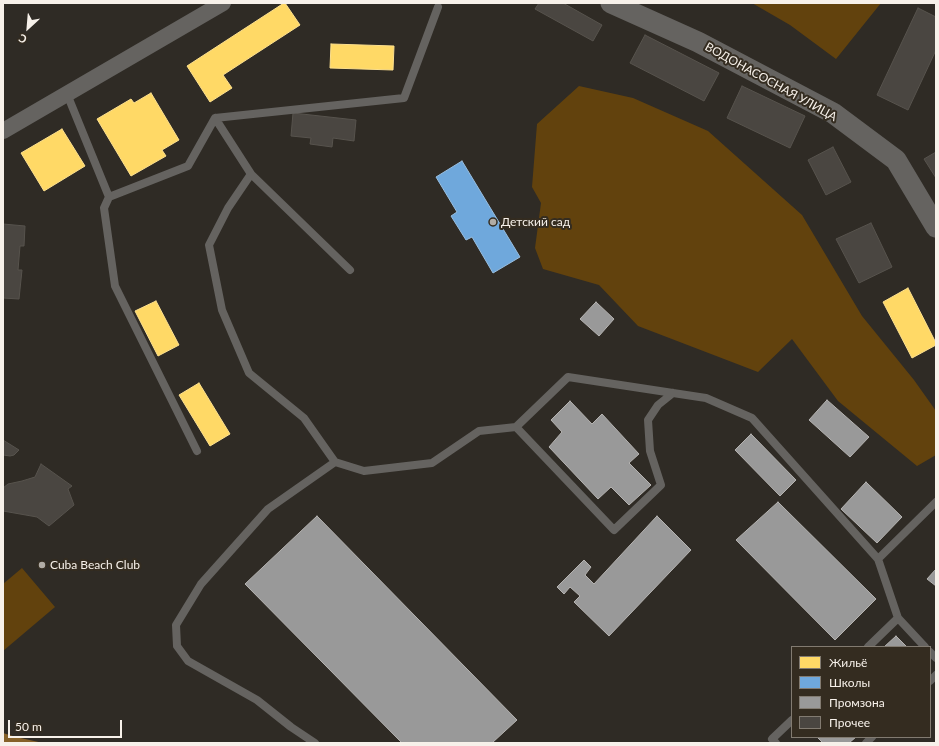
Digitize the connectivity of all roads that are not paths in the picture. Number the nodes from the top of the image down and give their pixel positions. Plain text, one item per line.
1 (223, 3) edge
2 (611, 3) edge
3 (438, 7) dead end
4 (67, 94) junction
5 (215, 118) junction
6 (4, 130) edge
7 (251, 174) junction
8 (109, 197) junction
9 (936, 227) edge
10 (350, 270) dead end
11 (674, 392) junction
12 (516, 426) junction
13 (198, 451) dead end
14 (335, 462) junction
15 (936, 502) edge
16 (878, 559) junction
17 (898, 618) junction
18 (869, 646) edge
19 (924, 646) edge
20 (791, 721) edge
21 (315, 743) edge
22 (776, 743) edge

1 - 4 street
2 - 9 street, ВОДОНАСОСНАЯ УЛИЦА
3 - 5 lane
4 - 6 street
4 - 8 lane
5 - 7 lane
5 - 8 lane
7 - 10 lane
7 - 14 lane
8 - 13 lane
11 - 12 lane
11 - 12 lane
11 - 16 lane
12 - 14 lane
14 - 21 lane
15 - 16 lane
16 - 17 lane
17 - 18 lane
17 - 19 lane
20 - 22 lane

